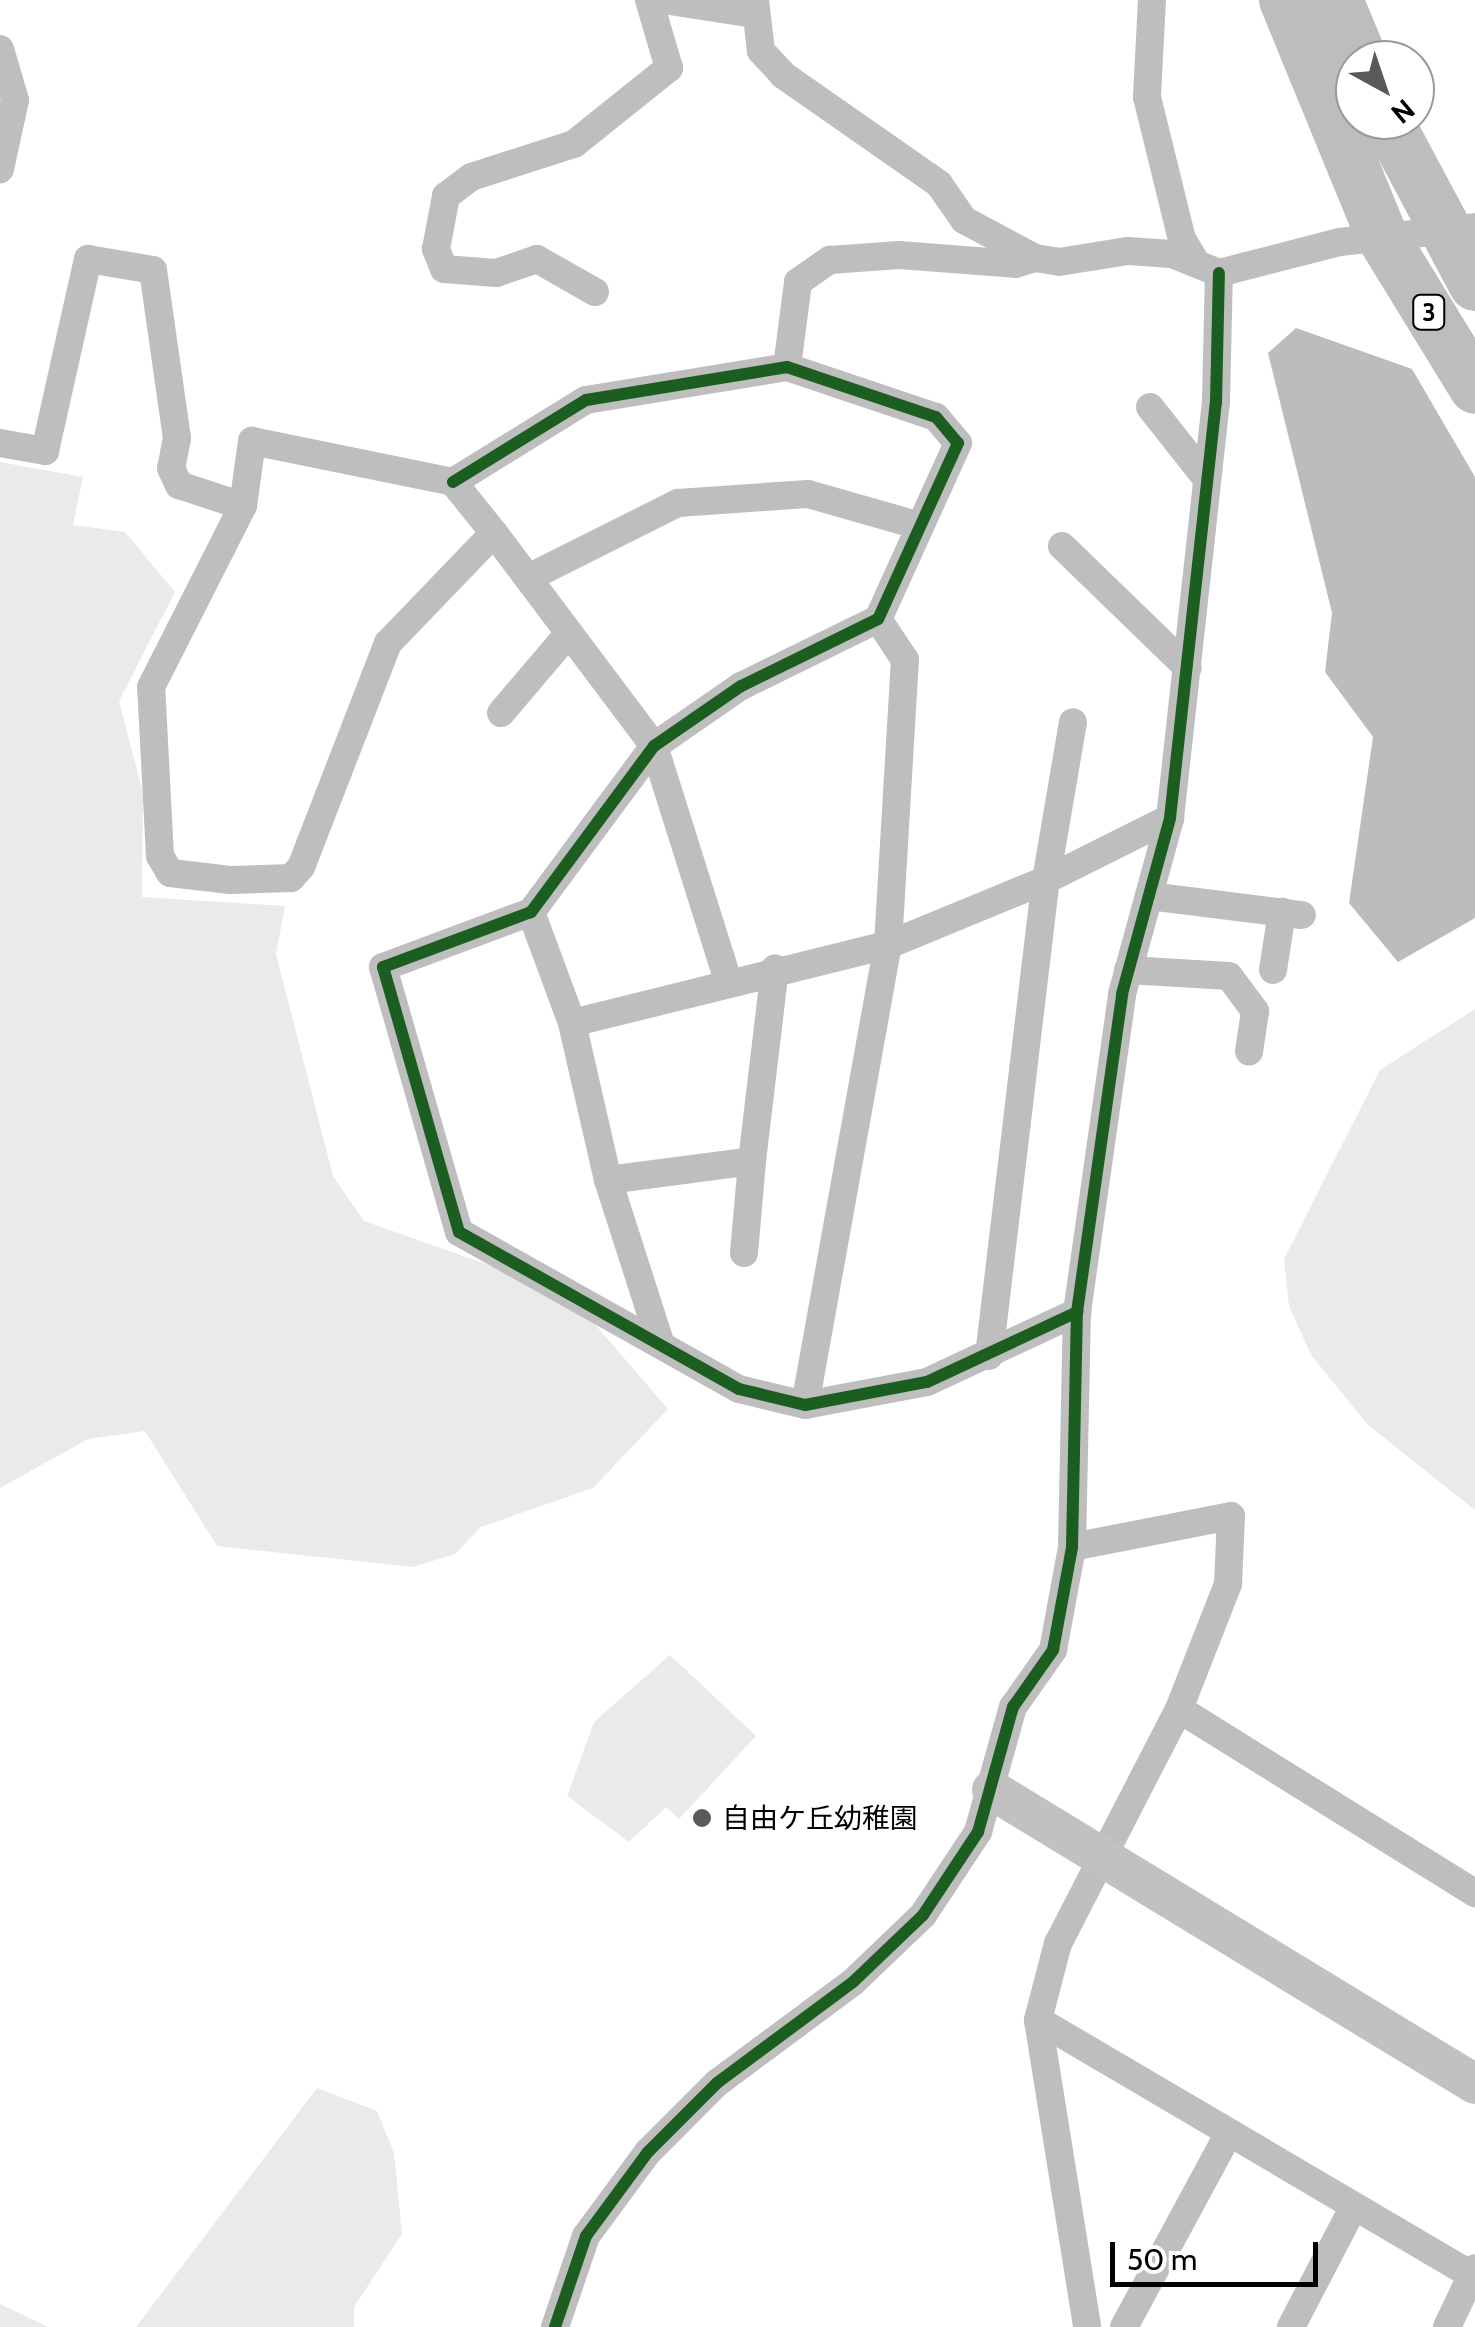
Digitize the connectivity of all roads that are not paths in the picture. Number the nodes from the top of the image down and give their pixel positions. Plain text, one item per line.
1 (649, 0) edge
2 (663, 0) edge
3 (1152, 0) edge
4 (1284, 0) edge
5 (1337, 0) edge
6 (755, 7) edge
7 (1354, 40) edge
8 (0, 49) edge
9 (1401, 140) edge
10 (0, 169) edge
11 (1459, 230) edge
12 (1382, 236) junction
13 (1035, 258) junction
14 (1194, 259) junction
15 (1219, 273) junction
16 (1475, 285) edge
17 (595, 292) dead end
18 (787, 367) junction
19 (1475, 388) edge
20 (1150, 407) dead end
21 (0, 443) edge
22 (1206, 478) junction
23 (453, 482) junction
24 (243, 506) junction
25 (920, 526) junction
26 (494, 533) junction
27 (1062, 546) dead end
28 (528, 578) junction
29 (878, 619) junction
30 (569, 633) junction
31 (1188, 668) junction
32 (502, 713) dead end
33 (1073, 722) dead end
34 (654, 746) junction
35 (1170, 818) junction
36 (1046, 880) junction
37 (1148, 896) junction
38 (531, 912) junction
39 (888, 946) junction
40 (775, 968) junction
41 (1128, 970) junction
42 (1273, 970) dead end
43 (728, 981) junction
44 (572, 1023) junction
45 (1249, 1052) dead end
46 (752, 1161) junction
47 (608, 1180) junction
48 (744, 1253) dead end
49 (1077, 1312) junction
50 (661, 1344) junction
51 (989, 1356) junction
52 (805, 1405) junction
53 (1072, 1547) junction
54 (1179, 1709) junction
55 (992, 1790) junction
56 (1102, 1855) junction
57 (1475, 1892) edge
58 (1038, 2020) junction
59 (1475, 2084) edge
60 (1229, 2132) junction
61 (1354, 2206) junction
62 (1474, 2274) edge
63 (555, 2327) edge
64 (1087, 2327) edge
65 (1124, 2327) edge
66 (1291, 2327) edge
67 (1447, 2327) edge

1 - 17 street
2 - 6 street
3 - 14 street
4 - 12 highway, 3
5 - 7 highway
6 - 13 street
8 - 10 street
9 - 11 highway, 3
11 - 12 street
11 - 16 highway, 3
12 - 15 street
12 - 19 highway, 3
13 - 14 street
13 - 18 street
14 - 15 street
15 - 22 street
18 - 23 street
18 - 25 street
20 - 22 street
21 - 24 street
22 - 31 street
23 - 24 street
23 - 26 street
24 - 26 street
25 - 28 street
25 - 29 street
26 - 28 street
27 - 31 street
28 - 30 street
29 - 34 street
29 - 39 street
30 - 32 street
30 - 34 street
31 - 35 street
33 - 36 street
34 - 38 street
34 - 43 street
35 - 36 street
35 - 37 street
36 - 39 street
36 - 51 street
37 - 41 street
37 - 42 street
38 - 44 street
38 - 50 street
39 - 40 street
39 - 52 street
40 - 43 street
40 - 46 street
41 - 45 street
41 - 49 street
43 - 44 street
44 - 47 street
46 - 47 street
46 - 48 street
47 - 50 street
49 - 51 street
49 - 53 street
50 - 52 street
51 - 52 street
53 - 54 street
53 - 55 street
54 - 56 street
54 - 57 street
55 - 56 street
55 - 63 street
56 - 58 street
56 - 59 street
58 - 60 street
58 - 64 street
60 - 61 street
60 - 65 street
61 - 62 street
61 - 66 street
62 - 67 street

